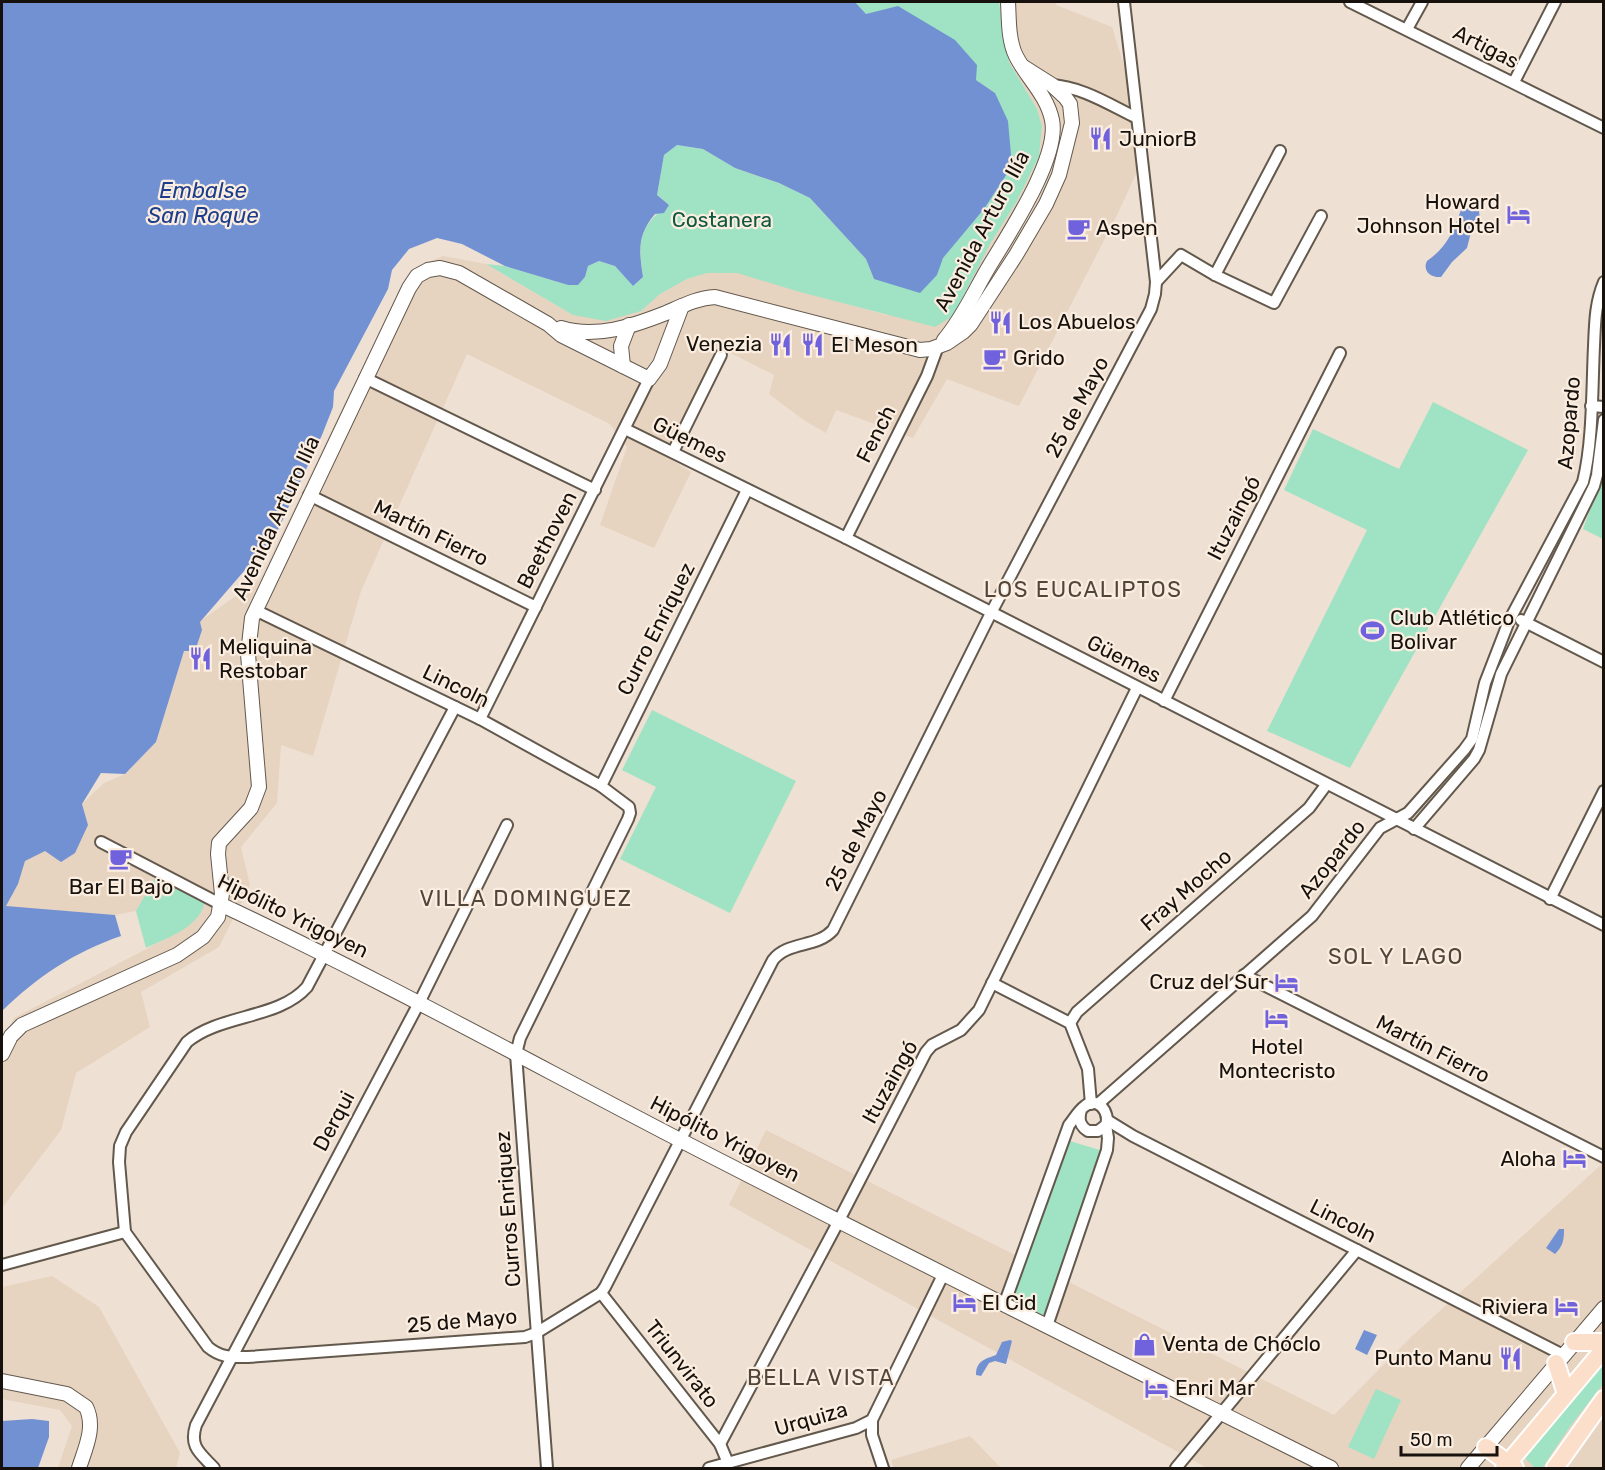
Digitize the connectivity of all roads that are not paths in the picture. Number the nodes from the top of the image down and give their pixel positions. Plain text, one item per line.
1 (1008, 2) edge
2 (1124, 2) edge
3 (1350, 2) edge
4 (1422, 2) edge
5 (1555, 2) edge
6 (1407, 29) junction
7 (1514, 82) junction
8 (1046, 88) junction
9 (1137, 118) junction
10 (1604, 128) edge
11 (1280, 151) dead end
12 (1321, 216) dead end
13 (1215, 275) junction
14 (1156, 282) junction
15 (1604, 282) edge
16 (682, 306) junction
17 (548, 324) junction
18 (629, 325) junction
19 (938, 346) junction
20 (1340, 353) dead end
21 (721, 355) dead end
22 (623, 366) junction
23 (365, 378) junction
24 (649, 379) junction
25 (1591, 406) junction
26 (1604, 407) edge
27 (1604, 420) edge
28 (625, 429) junction
29 (673, 452) junction
30 (595, 490) junction
31 (747, 490) junction
32 (309, 495) junction
33 (846, 538) junction
34 (536, 607) junction
35 (255, 610) junction
36 (991, 613) junction
37 (1512, 616) junction
38 (1526, 623) junction
39 (1604, 662) edge
40 (1137, 688) junction
41 (1164, 701) junction
42 (455, 707) junction
43 (480, 719) junction
44 (1326, 784) junction
45 (601, 786) junction
46 (1604, 791) edge
47 (1395, 819) junction
48 (507, 825) dead end
49 (1414, 829) junction
50 (101, 842) dead end
51 (1551, 899) junction
52 (222, 905) junction
53 (1604, 925) edge
54 (324, 953) junction
55 (1244, 975) junction
56 (992, 984) junction
57 (419, 1003) junction
58 (1070, 1023) junction
59 (2, 1054) edge
60 (516, 1054) junction
61 (1095, 1104) junction
62 (1081, 1110) junction
63 (1106, 1123) junction
64 (681, 1140) junction
65 (1604, 1157) edge
66 (839, 1220) junction
67 (125, 1232) junction
68 (1357, 1250) junction
69 (2, 1265) edge
70 (943, 1275) junction
71 (601, 1293) junction
72 (1004, 1305) junction
73 (1604, 1308) edge
74 (1047, 1326) junction
75 (536, 1333) junction
76 (1604, 1342) edge
77 (1604, 1349) edge
78 (1564, 1353) junction
79 (231, 1358) junction
80 (2, 1381) edge
81 (1566, 1394) junction
82 (1604, 1399) edge
83 (1221, 1412) junction
84 (872, 1420) junction
85 (720, 1444) junction
86 (1486, 1447) junction
87 (728, 1463) junction
88 (1509, 1467) edge
89 (79, 1468) edge
90 (214, 1468) edge
91 (547, 1468) edge
92 (709, 1468) edge
93 (883, 1468) edge
94 (1176, 1468) edge
95 (1331, 1468) edge
96 (1468, 1468) edge
97 (1555, 1468) edge

1 - 8 main road, Avenida Arturo Ilía
2 - 9 street, 25 de Mayo
3 - 6 street, Artigas
4 - 6 street
5 - 7 street
6 - 7 street, Artigas
7 - 10 street, Artigas
8 - 9 street
8 - 19 main road, Avenida Arturo Ilía
8 - 19 main road, Avenida Arturo Ilía
9 - 14 street, 25 de Mayo
11 - 13 street
12 - 13 street
13 - 14 street
14 - 36 street, 25 de Mayo
15 - 25 street, Azopardo
16 - 18 main road, Avenida Arturo Ilía
16 - 19 main road, Avenida Arturo Ilía
16 - 24 main road
17 - 18 main road, Avenida Arturo Ilía
17 - 22 main road, Avenida Arturo Ilía
17 - 23 main road, Avenida Arturo Ilía
18 - 22 main road
19 - 33 street, Fench
20 - 41 street, Ituzaingó
21 - 29 street
22 - 24 main road, Avenida Arturo Ilía
23 - 30 street
23 - 32 main road, Avenida Arturo Ilía
24 - 28 street, Beethoven
25 - 26 street
25 - 37 street, Azopardo
27 - 38 street, Azopardo
28 - 29 street, Güemes
28 - 30 street, Beethoven
29 - 31 street, Güemes
30 - 34 street, Beethoven
31 - 33 street, Güemes
31 - 45 street, Curro Enriquez
32 - 34 street, Martín Fierro
32 - 35 main road, Avenida Arturo Ilía
33 - 36 street, Güemes
34 - 43 street, Beethoven
35 - 42 street, Lincoln
35 - 52 main road, Avenida Arturo Ilía
36 - 40 street, Güemes
36 - 64 street, 25 de Mayo
37 - 38 street
37 - 47 street, Azopardo
38 - 39 street
38 - 49 street, Azopardo
40 - 41 street, Güemes
40 - 56 street, Ituzaingó
41 - 44 street, Güemes
42 - 43 street, Lincoln
42 - 54 street
43 - 45 street, Lincoln
44 - 47 street, Güemes
44 - 58 street, Fray Mocho
45 - 60 street, Lincoln
46 - 51 street
47 - 49 street, Güemes
47 - 55 street, Azopardo
48 - 57 street, Derqui
49 - 51 street, Güemes
50 - 52 street, Hipólito Yrigoyen
51 - 53 street, Güemes
52 - 54 main road, Hipólito Yrigoyen
52 - 59 main road
54 - 57 main road, Hipólito Yrigoyen
54 - 67 street
55 - 61 street, Azopardo
55 - 65 street, Martín Fierro
56 - 58 street
56 - 66 street, Ituzaingó
57 - 60 main road, Hipólito Yrigoyen
57 - 79 street, Derqui
58 - 61 street
60 - 64 main road, Hipólito Yrigoyen
60 - 75 street, Curros Enriquez
61 - 62 street
61 - 63 street
62 - 63 street
62 - 72 street
63 - 68 street, Lincoln
63 - 74 street
64 - 66 main road, Hipólito Yrigoyen
64 - 71 street, 25 de Mayo
66 - 70 main road, Hipólito Yrigoyen
66 - 85 street, Ituzaingó
67 - 69 street
67 - 79 street
68 - 78 street, Lincoln
68 - 83 street
70 - 72 main road, Hipólito Yrigoyen
70 - 84 street, Urquiza
71 - 75 street, 25 de Mayo
71 - 85 street, Triunvirato
72 - 74 main road, Hipólito Yrigoyen
73 - 78 main road
74 - 83 main road, Hipólito Yrigoyen
75 - 79 street, 25 de Mayo
75 - 91 street, Curros Enriquez
76 - 78 main road
77 - 81 main road
78 - 81 main road
78 - 86 main road
79 - 90 street, Derqui
80 - 89 main road
81 - 88 main road
82 - 97 main road
83 - 94 street
83 - 95 main road, Hipólito Yrigoyen
84 - 87 street, Urquiza
84 - 93 street
85 - 87 street, Triunvirato
86 - 88 main road
86 - 96 main road
87 - 92 street, Urquiza

